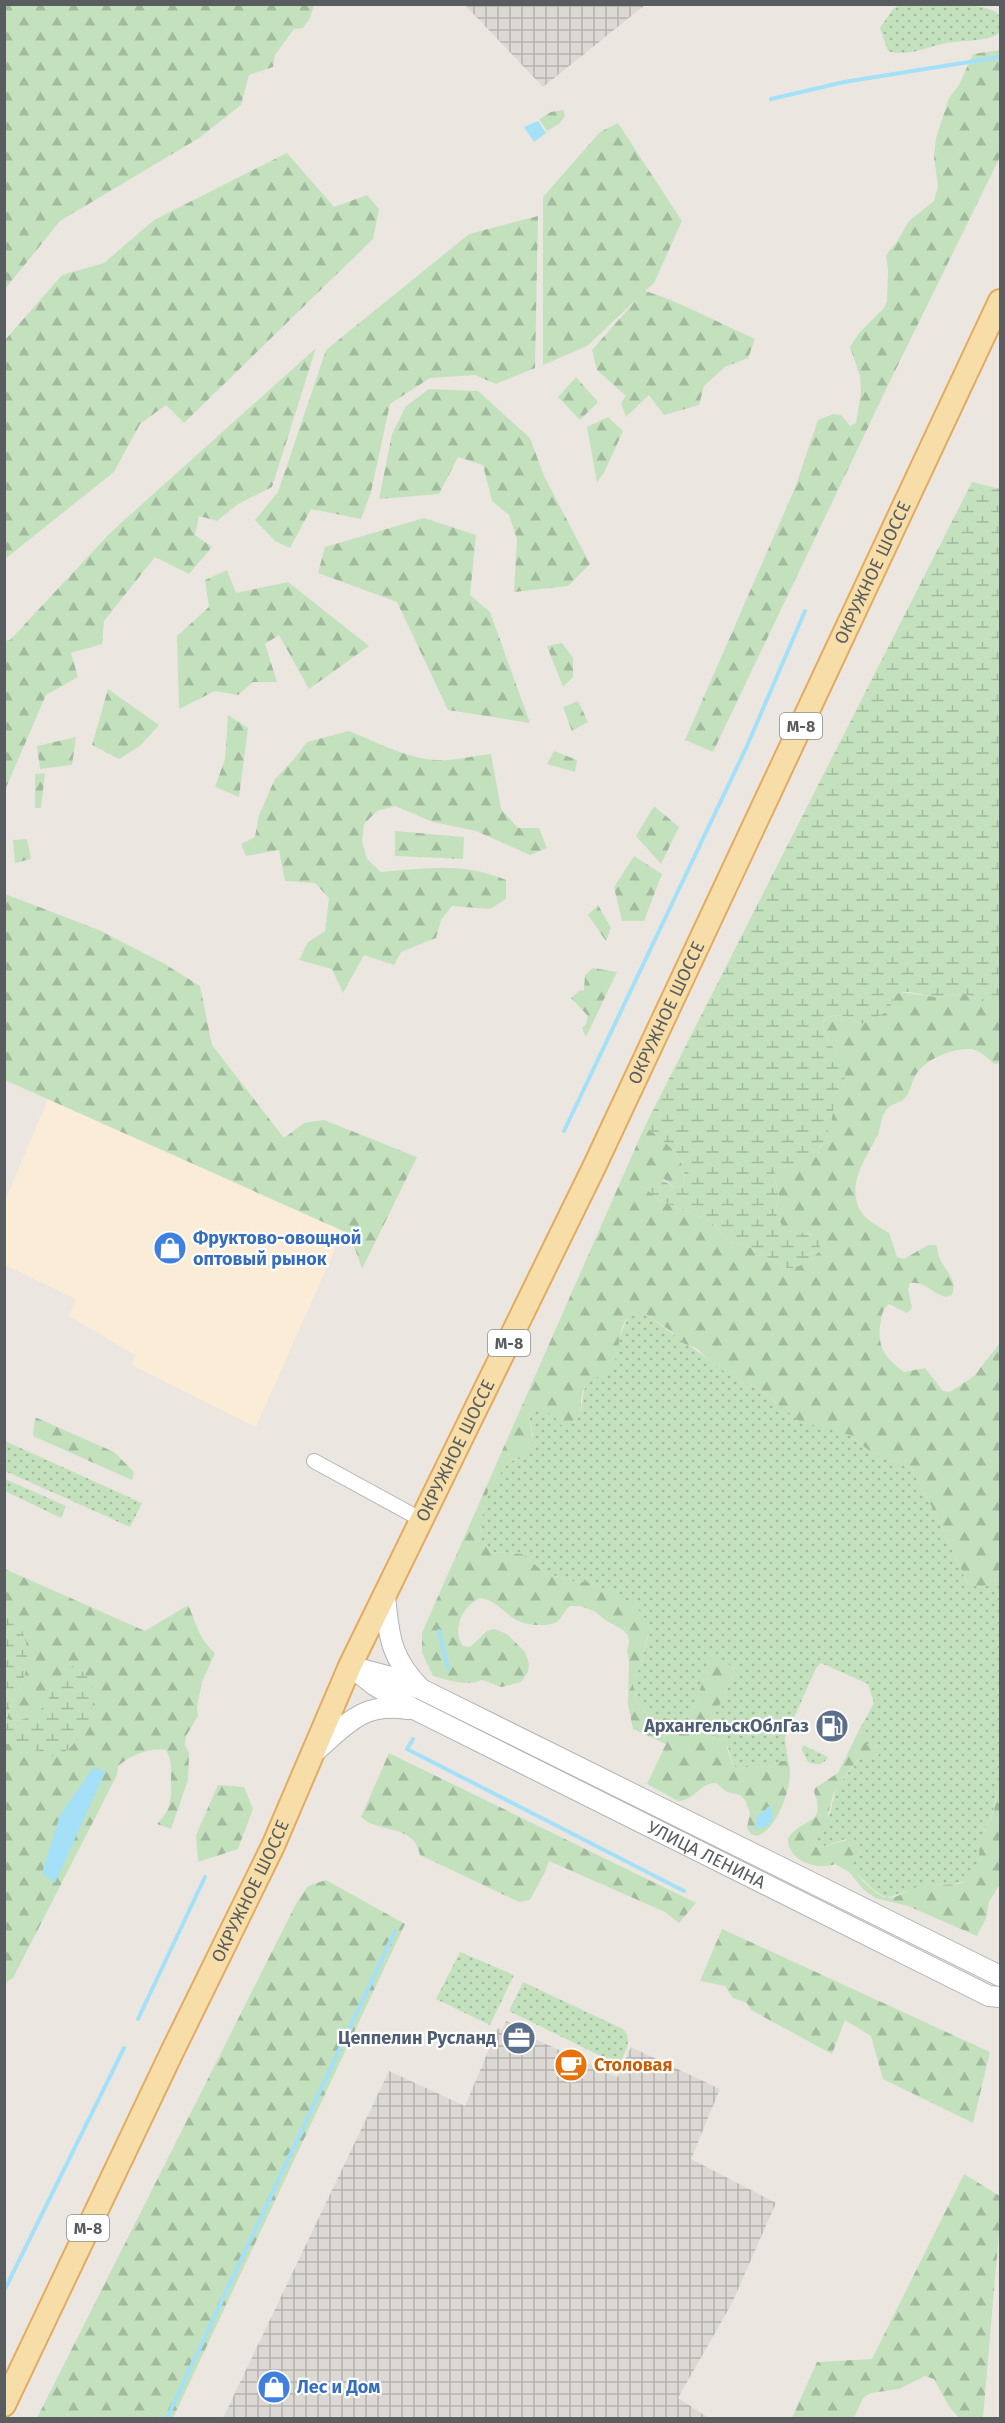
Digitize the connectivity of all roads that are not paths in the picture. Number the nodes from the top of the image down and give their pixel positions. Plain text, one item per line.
1 (1000, 301) edge
2 (314, 1461) dead end
3 (422, 1520) junction
4 (385, 1596) junction
5 (350, 1666) junction
6 (423, 1690) junction
7 (414, 1709) junction
8 (313, 1753) junction
9 (761, 1859) junction
10 (746, 1875) junction
11 (1000, 1976) edge
12 (997, 1998) edge
13 (4, 2405) edge

1 - 3 main road, ОКРУЖНОЕ ШОССЕ / М-8
2 - 3 street
3 - 4 main road, ОКРУЖНОЕ ШОССЕ / М-8
4 - 5 main road, ОКРУЖНОЕ ШОССЕ / М-8
4 - 6 main road, УЛИЦА ЛЕНИНА
5 - 6 main road, УЛИЦА ЛЕНИНА
5 - 7 main road, УЛИЦА ЛЕНИНА
5 - 8 main road, ОКРУЖНОЕ ШОССЕ / М-8
6 - 9 main road, УЛИЦА ЛЕНИНА
7 - 8 main road, УЛИЦА ЛЕНИНА
7 - 10 main road, УЛИЦА ЛЕНИНА
8 - 13 main road, ОКРУЖНОЕ ШОССЕ / М-8
9 - 10 main road
9 - 11 main road, УЛИЦА ЛЕНИНА
10 - 12 main road, УЛИЦА ЛЕНИНА

